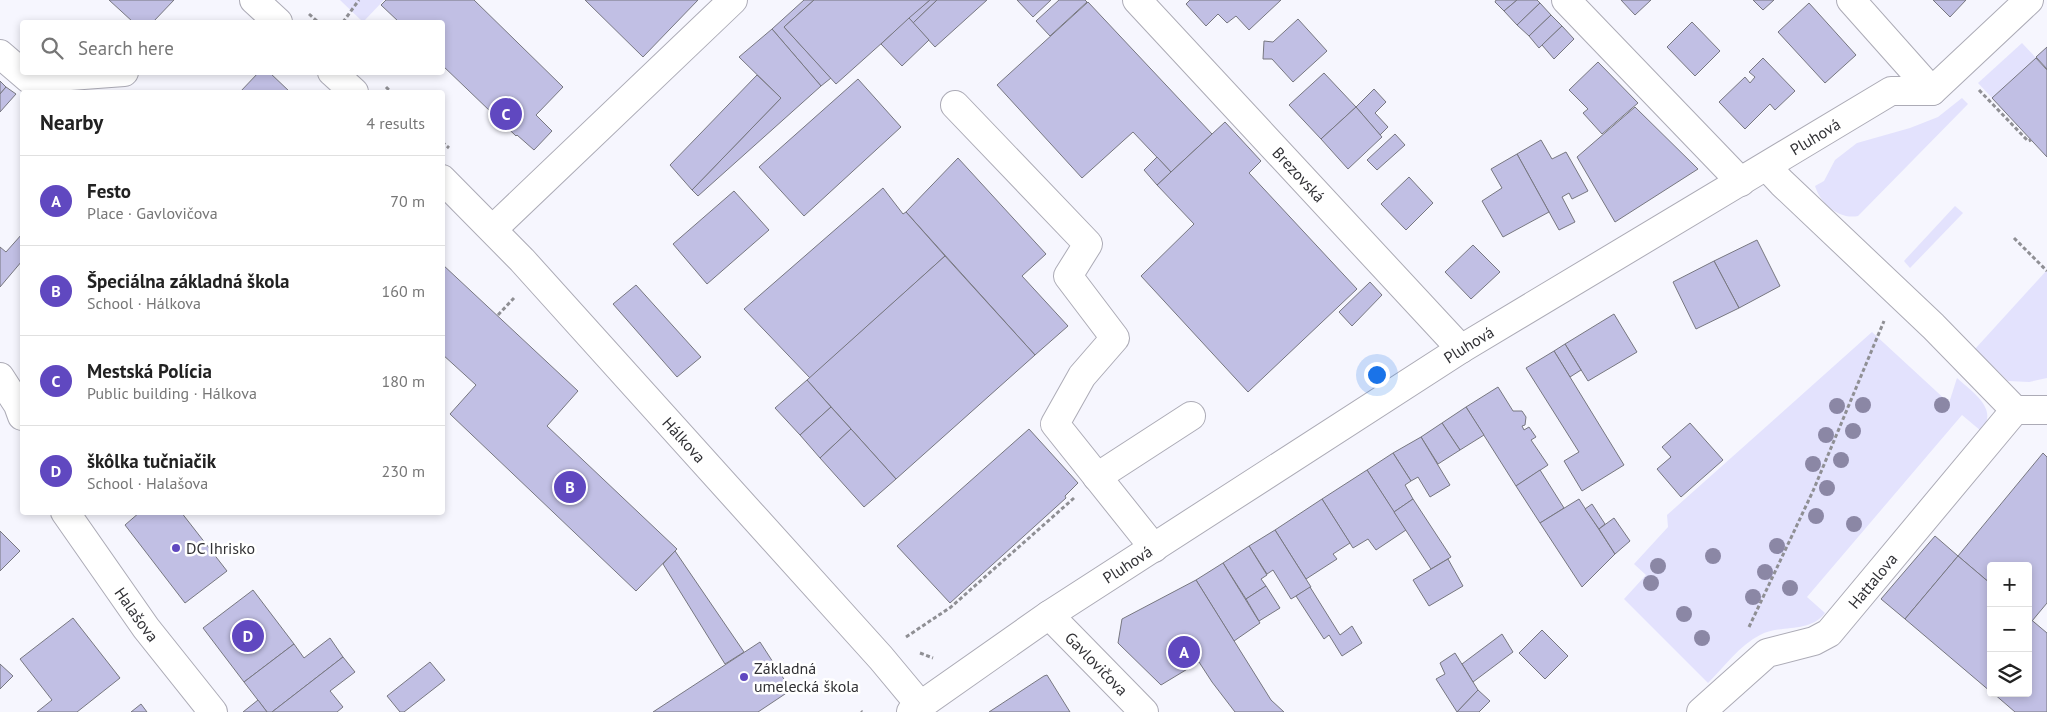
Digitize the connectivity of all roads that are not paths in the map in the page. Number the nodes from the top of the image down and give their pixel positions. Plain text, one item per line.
1 (733, 0) edge
2 (1137, 0) edge
3 (1566, 0) edge
4 (1851, 0) edge
5 (2029, 0) edge
6 (0, 54) edge
7 (20, 71) edge
8 (24, 75) edge
9 (83, 75) edge
10 (335, 75) edge
11 (352, 90) edge
12 (1932, 90) junction
13 (955, 105) dead end
14 (1767, 167) junction
15 (445, 182) edge
16 (1741, 182) junction
17 (493, 230) junction
18 (1461, 348) junction
19 (0, 377) edge
20 (2015, 410) junction
21 (2047, 410) edge
22 (20, 411) edge
23 (1191, 416) dead end
24 (1097, 477) junction
25 (68, 515) edge
26 (1154, 548) junction
27 (1049, 615) junction
28 (916, 709) edge
29 (213, 712) edge
30 (1144, 712) edge
31 (1701, 712) edge

1 - 17 street
2 - 18 street, Brezovská
3 - 16 street
4 - 12 street
5 - 12 street
6 - 7 street
8 - 9 street
10 - 11 street
12 - 14 street, Pluhová
13 - 24 street
14 - 16 street, Pluhová
14 - 20 street
15 - 17 street, Hálkova
16 - 18 street, Pluhová
17 - 28 street, Hálkova
18 - 26 street, Pluhová
19 - 22 street
20 - 21 street
20 - 31 street, Hattalova
23 - 24 street
24 - 26 street
25 - 29 street, Halašova
26 - 27 street, Pluhová
27 - 28 street, Pluhová
27 - 30 street, Gavlovičova

